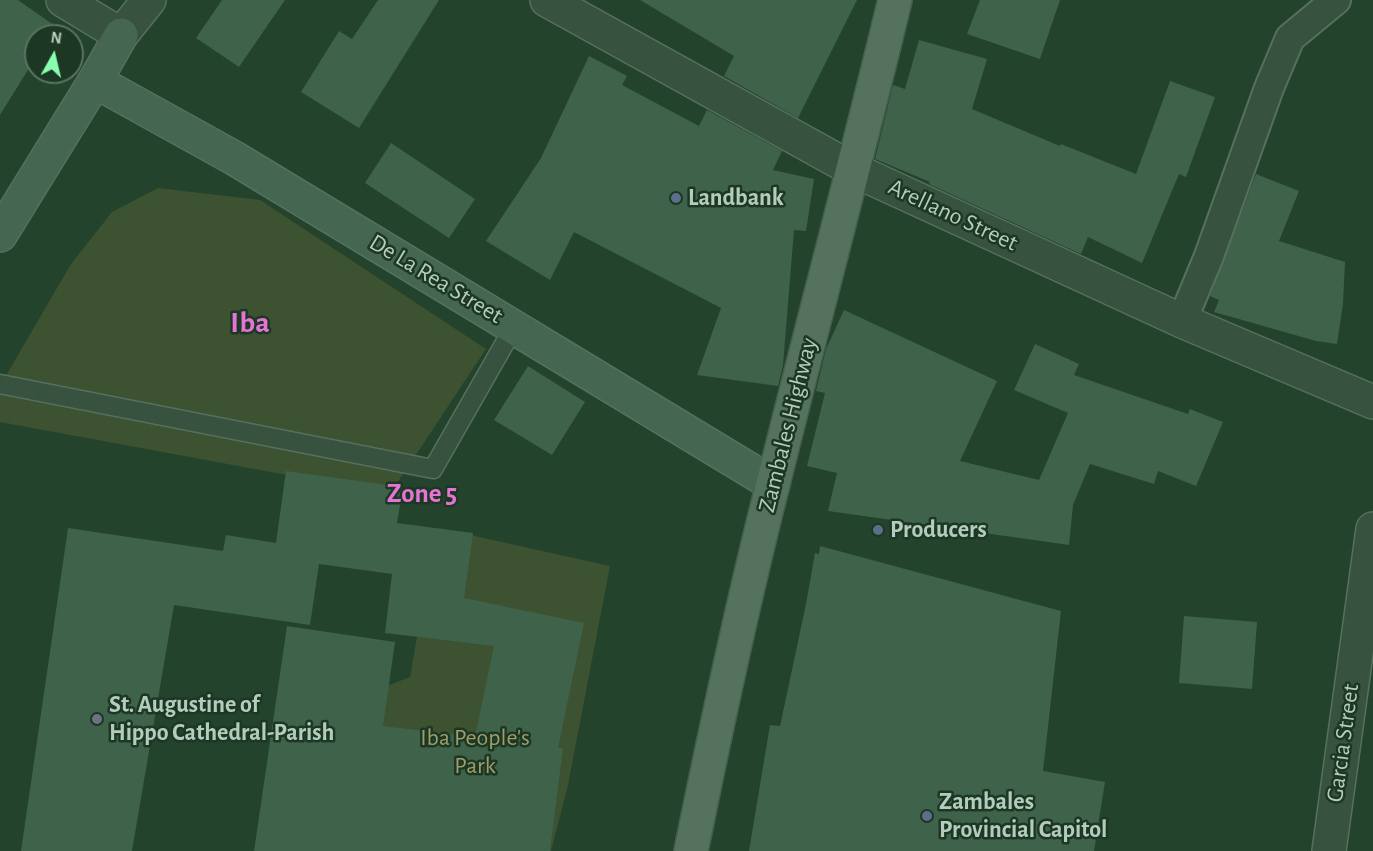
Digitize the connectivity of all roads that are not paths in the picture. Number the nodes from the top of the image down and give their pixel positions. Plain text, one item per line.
1 (63, 0) edge
2 (149, 0) edge
3 (547, 0) edge
4 (895, 0) edge
5 (1336, 0) edge
6 (121, 35) junction
7 (95, 81) junction
8 (854, 170) junction
9 (0, 234) edge
10 (1182, 321) junction
11 (514, 327) junction
12 (0, 384) edge
13 (1373, 402) edge
14 (773, 484) junction
15 (1373, 529) edge
16 (691, 851) edge
17 (1329, 851) edge

1 - 6 street
2 - 6 street
3 - 8 street, Arellano Street
4 - 8 main road, Zambales Highway
5 - 10 street
6 - 7 main road
7 - 9 main road
7 - 11 main road, De La Rea Street
8 - 10 street, Arellano Street
8 - 14 main road, Zambales Highway
10 - 13 street, Arellano Street
11 - 12 lane
11 - 14 main road, De La Rea Street
14 - 16 main road, Zambales Highway
15 - 17 street, Garcia Street

